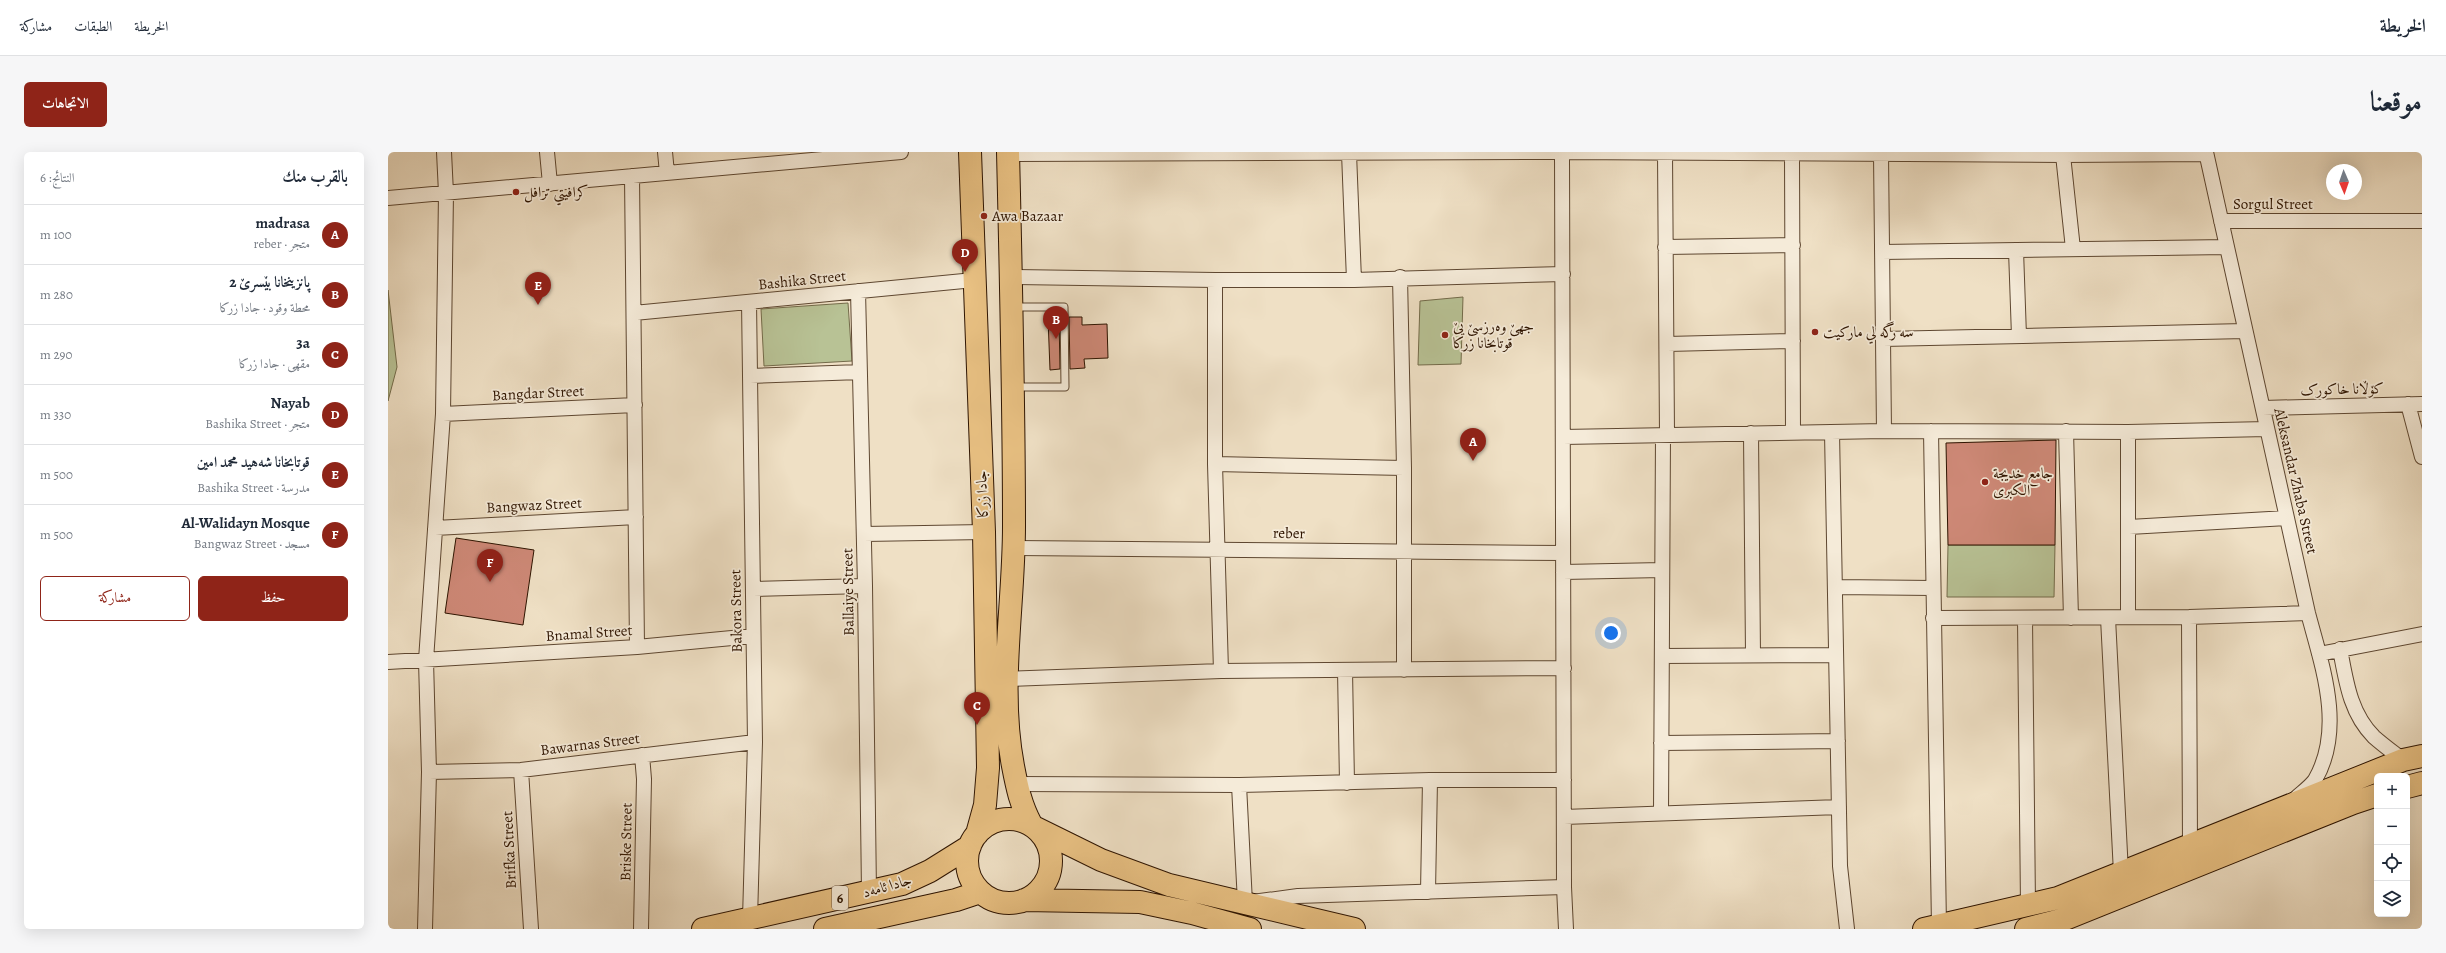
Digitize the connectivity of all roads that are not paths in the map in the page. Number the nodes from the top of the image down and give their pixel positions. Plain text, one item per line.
1 (444, 152) edge
2 (547, 152) edge
3 (665, 152) edge
4 (900, 152) edge
5 (970, 152) edge
6 (1349, 152) edge
7 (1404, 152) edge
8 (1558, 152) edge
9 (1562, 152) edge
10 (880, 153) edge
11 (1008, 153) edge
12 (1175, 153) edge
13 (1665, 153) junction
14 (1701, 153) edge
15 (1948, 153) edge
16 (2206, 153) edge
17 (1792, 154) junction
18 (1881, 154) junction
19 (2040, 154) edge
20 (2063, 155) junction
21 (667, 173) junction
22 (632, 176) junction
23 (550, 184) junction
24 (446, 193) junction
25 (388, 198) edge
26 (2221, 221) junction
27 (2422, 221) edge
28 (1793, 245) junction
29 (2227, 247) junction
30 (1665, 248) junction
31 (2073, 249) junction
32 (2016, 250) junction
33 (1882, 252) junction
34 (1563, 274) junction
35 (1011, 276) junction
36 (1400, 277) junction
37 (974, 280) junction
38 (1215, 280) junction
39 (1354, 280) junction
40 (858, 291) junction
41 (749, 302) junction
42 (1011, 307) junction
43 (634, 313) junction
44 (2245, 331) junction
45 (2020, 336) junction
46 (1883, 339) junction
47 (1793, 341) junction
48 (1667, 344) junction
49 (860, 372) junction
50 (750, 376) junction
51 (1013, 387) junction
52 (635, 404) junction
53 (2415, 404) edge
54 (2263, 408) junction
55 (443, 414) junction
56 (2267, 429) junction
57 (1884, 431) junction
58 (1931, 431) junction
59 (2066, 431) junction
60 (1832, 432) junction
61 (2128, 432) junction
62 (1793, 433) junction
63 (1751, 434) junction
64 (1665, 435) junction
65 (1563, 437) junction
66 (1014, 450) junction
67 (981, 451) junction
68 (2422, 457) edge
69 (1215, 464) junction
70 (1404, 468) junction
71 (636, 517) junction
72 (2287, 518) junction
73 (2129, 527) junction
74 (435, 528) junction
75 (984, 532) junction
76 (864, 534) junction
77 (1014, 548) junction
78 (1217, 549) junction
79 (1404, 552) junction
80 (1563, 553) junction
81 (1662, 570) junction
82 (1563, 572) junction
83 (865, 586) junction
84 (1835, 588) junction
85 (1933, 588) junction
86 (753, 589) junction
87 (2308, 613) junction
88 (2128, 617) junction
89 (2189, 617) junction
90 (1933, 618) junction
91 (2071, 618) junction
92 (2108, 618) junction
93 (2025, 619) junction
94 (2422, 634) edge
95 (753, 636) junction
96 (637, 647) junction
97 (2340, 649) junction
98 (2319, 654) junction
99 (1753, 655) junction
100 (1836, 655) junction
101 (1662, 656) junction
102 (426, 660) junction
103 (388, 662) edge
104 (1564, 668) junction
105 (1345, 670) junction
106 (1404, 670) junction
107 (1221, 671) junction
108 (1006, 679) junction
109 (1838, 741) junction
110 (755, 742) junction
111 (1661, 742) junction
112 (642, 755) junction
113 (2413, 758) edge
114 (522, 770) junction
115 (430, 772) junction
116 (1430, 780) junction
117 (1564, 780) junction
118 (1347, 783) junction
119 (2422, 783) edge
120 (1016, 784) junction
121 (1239, 785) junction
122 (2410, 786) edge
123 (2374, 796) edge
124 (2287, 806) junction
125 (1839, 807) junction
126 (1661, 813) junction
127 (1564, 817) junction
128 (1033, 826) junction
129 (973, 840) junction
130 (2190, 845) junction
131 (2121, 873) junction
132 (1564, 887) junction
133 (869, 892) junction
134 (980, 892) junction
135 (1428, 892) junction
136 (1024, 900) junction
137 (1246, 903) junction
138 (2028, 906) junction
139 (750, 919) junction
140 (1932, 927) edge
141 (425, 929) edge
142 (531, 929) edge
143 (641, 929) edge
144 (703, 929) edge
145 (825, 929) edge
146 (1250, 929) edge
147 (1354, 929) edge
148 (1566, 929) edge
149 (1847, 929) edge
150 (2026, 929) edge

1 - 24 street
2 - 23 street
3 - 21 street
4 - 10 street
5 - 37 main road, جادا زرکا
6 - 7 street
6 - 12 street
6 - 39 street
7 - 8 street
9 - 13 street
9 - 34 street
10 - 21 street
11 - 12 street
11 - 35 main road, جادا زرکا
13 - 14 street
13 - 30 street
14 - 17 street
15 - 18 street
15 - 19 street
16 - 20 street
16 - 26 street, Aleksandar Zhaba Street
17 - 18 street
17 - 28 street
18 - 33 street
19 - 20 street
20 - 31 street
21 - 22 street
22 - 23 street
22 - 43 street
23 - 24 street
24 - 25 street
24 - 55 street
26 - 27 street, Sorgul Street
26 - 29 street, Aleksandar Zhaba Street
28 - 30 street
28 - 47 street
29 - 31 street
29 - 44 street, Aleksandar Zhaba Street
30 - 48 street
31 - 32 street
32 - 33 street
32 - 45 street
33 - 46 street
34 - 36 street
34 - 65 street
35 - 38 street
35 - 42 main road, جادا زرکا
36 - 39 street
36 - 70 street
37 - 40 street, Bashika Street
37 - 67 main road, جادا زرکا
38 - 39 street
38 - 69 street
40 - 41 street, Bashika Street
40 - 49 street, Ballaiye Street
41 - 43 street, Bashika Street
41 - 50 street, Bakora Street
42 - 51 main road, جادا زرکا
42 - 51 lane
43 - 52 street
44 - 45 street
44 - 54 street, Aleksandar Zhaba Street
45 - 46 street
46 - 57 street
47 - 48 street
47 - 62 street
48 - 64 street
49 - 50 street
49 - 76 street, Ballaiye Street
50 - 86 street, Bakora Street
51 - 66 main road, جادا زرکا
52 - 55 street, Bangdar Street
52 - 71 street
53 - 54 street, کۆڵانا خاکورک
53 - 68 street
54 - 56 street, Aleksandar Zhaba Street
55 - 74 street
56 - 61 street
56 - 72 street, Aleksandar Zhaba Street
57 - 58 street
57 - 60 street
58 - 59 street
58 - 85 street
59 - 61 street
59 - 91 street
60 - 62 street
60 - 84 street
61 - 73 street
62 - 63 street
63 - 64 street
63 - 99 street
64 - 65 street
64 - 81 street
65 - 80 street
66 - 67 main road
66 - 77 main road, جادا زرکا
67 - 75 main road, جادا زرکا
69 - 70 street
69 - 78 street
70 - 79 street
71 - 74 street, Bangwaz Street
71 - 96 street
72 - 73 street
72 - 87 street, Aleksandar Zhaba Street
73 - 88 street
74 - 102 street
75 - 76 street
75 - 129 main road, جادا زرکا
76 - 83 street, Ballaiye Street
77 - 78 street, reber
77 - 108 main road, جادا زرکا
78 - 79 street, reber
78 - 107 street
79 - 80 street, reber
79 - 106 street
80 - 82 street
81 - 82 street
81 - 101 street
82 - 104 street
83 - 86 street
83 - 133 street, Ballaiye Street
84 - 85 street
84 - 100 street
85 - 90 street
86 - 95 street, Bakora Street
87 - 89 street
87 - 98 street, Aleksandar Zhaba Street
88 - 89 street
88 - 92 street
89 - 130 street
90 - 93 street
90 - 140 street
91 - 92 street
91 - 93 street
92 - 131 street
93 - 138 street
94 - 97 street
95 - 96 street, Bnamal Street
95 - 110 street, Bakora Street
96 - 102 street, Bnamal Street
97 - 98 street
97 - 113 street
98 - 124 street, Aleksandar Zhaba Street
99 - 100 street
99 - 101 street
100 - 109 street
101 - 111 street
102 - 103 street, Bnamal Street
102 - 115 street
104 - 106 street
104 - 117 street
105 - 106 street
105 - 107 street
105 - 118 street
107 - 108 street
108 - 120 main road, جادا زرکا
109 - 111 street
109 - 125 street
110 - 112 street, Bawarnas Street
110 - 139 street, Bakora Street
111 - 126 street
112 - 114 street, Bawarnas Street
112 - 143 street, Briske Street
113 - 124 main road
114 - 115 street, Bawarnas Street
114 - 142 street, Brifka Street
115 - 141 street
116 - 117 street
116 - 118 street
116 - 135 street
117 - 127 street
118 - 121 street
119 - 122 main road
120 - 121 street
120 - 128 main road, جادا زرکا
121 - 137 street
123 - 150 main road
124 - 130 main road
125 - 126 street
125 - 149 street
126 - 127 street
127 - 132 street
128 - 129 main road
128 - 136 main road
128 - 137 main road
129 - 133 main road, جادا ئامەد / 6
129 - 134 main road
130 - 131 main road
131 - 138 main road
132 - 135 street
132 - 148 street
133 - 139 main road, جادا ئامەد / 6
134 - 136 main road
134 - 145 main road, جادا ئامەد / 6
135 - 137 street
136 - 146 main road
137 - 147 main road
138 - 140 main road
139 - 144 main road, جادا ئامەد / 6

